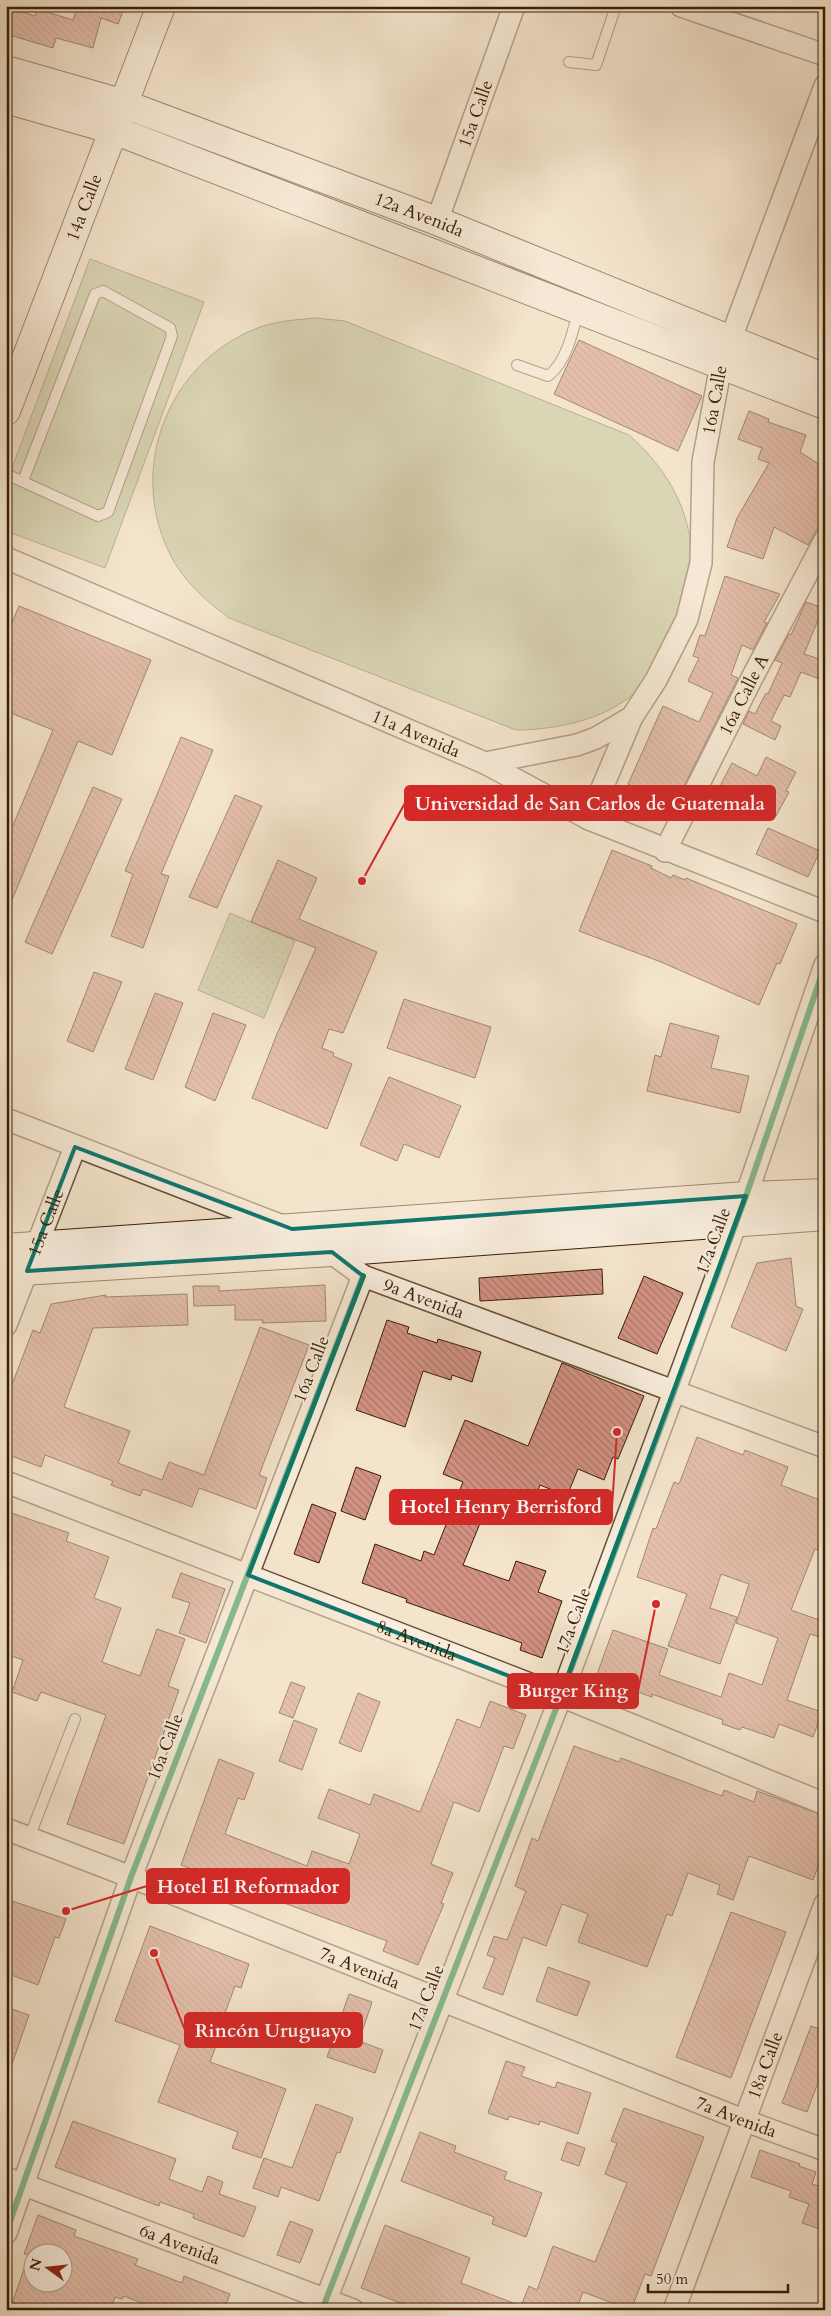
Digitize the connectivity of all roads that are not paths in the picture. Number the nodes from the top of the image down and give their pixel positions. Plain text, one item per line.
1 (161, 6) edge
2 (514, 6) edge
3 (616, 6) edge
4 (681, 6) edge
5 (825, 56) edge
6 (569, 62) dead end
7 (6, 70) edge
8 (825, 86) edge
9 (6, 99) edge
10 (124, 104) junction
11 (114, 130) junction
12 (437, 221) junction
13 (578, 310) junction
14 (726, 353) junction
15 (517, 365) dead end
16 (825, 378) edge
17 (825, 405) edge
18 (6, 411) edge
19 (6, 474) edge
20 (23, 482) junction
21 (825, 540) edge
22 (6, 558) edge
23 (632, 717) junction
24 (485, 763) junction
25 (589, 819) junction
26 (665, 850) junction
27 (825, 912) edge
28 (825, 965) edge
29 (6, 1119) edge
30 (75, 1147) junction
31 (825, 1193) edge
32 (746, 1196) junction
33 (825, 1216) edge
34 (736, 1222) junction
35 (292, 1229) junction
36 (6, 1248) edge
37 (332, 1252) junction
38 (23, 1263) edge
39 (363, 1276) junction
40 (6, 1325) edge
41 (674, 1392) junction
42 (825, 1447) edge
43 (6, 1482) edge
44 (248, 1575) junction
45 (561, 1696) junction
46 (74, 1719) dead end
47 (825, 1804) edge
48 (6, 1829) edge
49 (29, 1838) junction
50 (131, 1877) junction
51 (825, 1904) edge
52 (441, 2001) junction
53 (742, 2120) junction
54 (825, 2150) edge
55 (15, 2182) edge
56 (6, 2233) edge
57 (324, 2305) edge
58 (353, 2310) edge
59 (674, 2310) edge

1 - 10 main road, 14a Calle
2 - 12 street, 15a Calle
3 - 6 lane
4 - 5 street
7 - 10 main road, 12a Avenida
8 - 14 street, 16a Calle
9 - 11 main road, 12a Avenida
10 - 11 main road, 14a Calle
10 - 12 main road, 12a Avenida
11 - 13 main road, 12a Avenida
11 - 18 main road, 14a Calle
12 - 14 main road, 12a Avenida
13 - 14 main road, 12a Avenida
13 - 15 lane
14 - 16 main road, 12a Avenida
14 - 17 main road, 12a Avenida
14 - 23 street, 16a Calle
19 - 20 lane
20 - 20 lane
21 - 26 street, 16a Calle A
22 - 24 street, 11a Avenida
23 - 24 street, 16a Calle
23 - 25 street, 16a Calle
24 - 25 street, 11a Avenida
25 - 26 street, 11a Avenida
26 - 27 street, 11a Avenida
28 - 32 street, 17a Calle
29 - 30 street, 9a Avenida
30 - 35 street, 9a Avenida
30 - 38 street, 15a Calle
31 - 32 main road
32 - 34 street, 17a Calle
32 - 35 main road
33 - 34 main road
34 - 37 main road
34 - 41 street, 17a Calle
35 - 37 street, 9a Avenida
35 - 38 main road
36 - 38 main road
37 - 38 main road
37 - 39 street, 9a Avenida
38 - 40 street, 15a Calle
39 - 41 street, 9a Avenida
39 - 44 street, 16a Calle
41 - 42 street, 9a Avenida
41 - 45 street, 17a Calle
43 - 44 street, 8a Avenida
44 - 45 street, 8a Avenida
44 - 50 street, 16a Calle
45 - 47 street, 8a Avenida
45 - 52 street, 17a Calle
46 - 49 lane
48 - 49 street, 7a Avenida
49 - 50 street, 7a Avenida
50 - 52 street, 7a Avenida
50 - 55 street, 16a Calle
51 - 53 street, 18a Calle
52 - 53 street, 7a Avenida
52 - 57 street, 17a Calle
53 - 54 street, 7a Avenida
53 - 59 street, 18a Calle
55 - 56 street, 16a Calle
55 - 57 street, 6a Avenida
57 - 58 street, 6a Avenida

